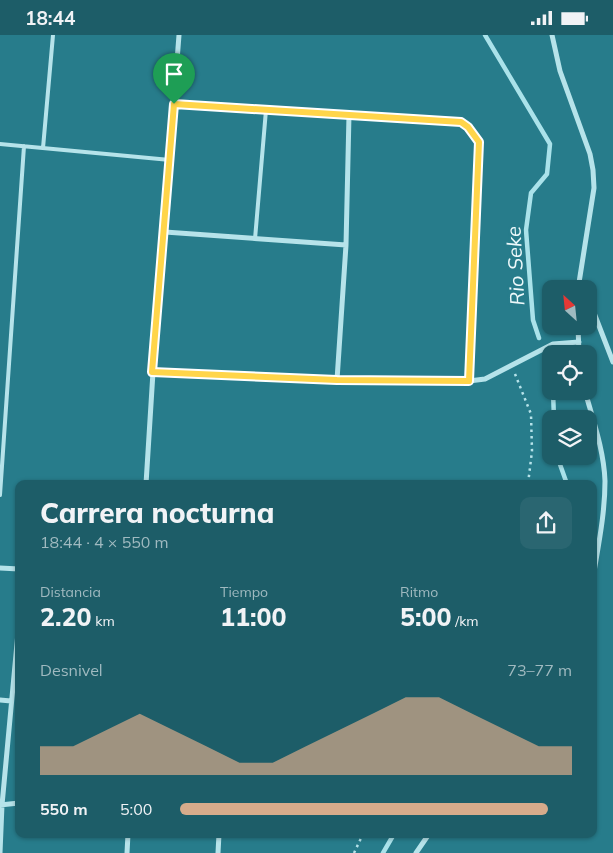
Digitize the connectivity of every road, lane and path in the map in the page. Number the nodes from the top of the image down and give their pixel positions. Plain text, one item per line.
1 (52, 35) edge
2 (179, 35) edge
3 (552, 35) edge
4 (174, 104) junction
5 (266, 110) junction
6 (349, 115) junction
7 (0, 144) edge
8 (24, 146) junction
9 (43, 148) junction
10 (170, 160) junction
11 (165, 232) junction
12 (256, 239) junction
13 (346, 245) junction
14 (579, 280) edge
15 (598, 323) edge
16 (578, 335) edge
17 (578, 342) junction
18 (578, 345) edge
19 (613, 362) edge
20 (512, 365) junction
21 (152, 372) junction
22 (337, 380) junction
23 (469, 381) junction
24 (587, 400) edge
25 (146, 480) edge
26 (528, 480) edge
27 (0, 495) edge
28 (597, 552) edge
29 (0, 568) edge
30 (15, 569) edge
31 (15, 662) edge
32 (0, 700) edge
33 (11, 701) junction
34 (15, 803) edge
35 (1, 805) edge
36 (128, 838) edge
37 (219, 838) edge
38 (361, 838) edge
39 (427, 838) edge
40 (0, 853) edge
41 (127, 853) edge
42 (218, 853) edge
43 (354, 853) edge
44 (416, 853) edge

1 - 9 lane
2 - 4 street
3 - 14 street
4 - 5 street
4 - 10 street
5 - 6 street
5 - 12 lane
6 - 13 street
6 - 23 street
7 - 8 lane
8 - 9 lane
8 - 27 lane
9 - 10 lane
10 - 11 street
11 - 12 street
11 - 21 street
12 - 13 street
13 - 22 street
15 - 19 street
16 - 17 street
17 - 18 street
17 - 20 street
20 - 23 street
20 - 26 path
21 - 22 street
21 - 25 street
22 - 23 street
24 - 28 street
29 - 30 street
31 - 33 street
32 - 33 street
33 - 35 street
34 - 35 street
35 - 40 street
36 - 41 street
37 - 42 street
38 - 43 path
39 - 44 street

